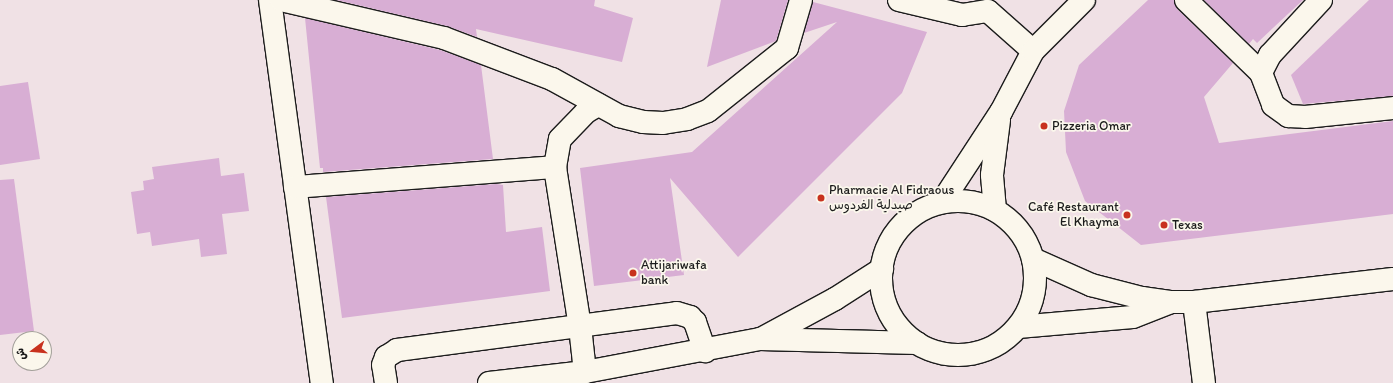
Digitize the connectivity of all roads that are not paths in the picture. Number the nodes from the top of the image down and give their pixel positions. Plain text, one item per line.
1 (270, 0) edge
2 (282, 0) edge
3 (801, 0) edge
4 (899, 0) edge
5 (1084, 0) edge
6 (1186, 0) edge
7 (1321, 0) edge
8 (988, 6) edge
9 (1033, 51) junction
10 (1261, 73) junction
11 (598, 105) junction
12 (1393, 108) edge
13 (1000, 112) junction
14 (555, 167) junction
15 (295, 188) junction
16 (942, 202) junction
17 (995, 210) junction
18 (1033, 259) junction
19 (882, 269) junction
20 (1393, 279) edge
21 (1172, 302) junction
22 (1194, 302) junction
23 (580, 327) junction
24 (1018, 327) junction
25 (760, 339) junction
26 (917, 343) junction
27 (705, 351) junction
28 (585, 372) junction
29 (322, 383) edge
30 (386, 383) edge
31 (489, 383) edge
32 (1204, 383) edge

1 - 15 street
2 - 11 street
3 - 11 street
4 - 8 street
5 - 9 street
6 - 10 street
7 - 10 street
8 - 9 street
9 - 13 street
10 - 12 street
11 - 14 street
13 - 16 street
13 - 17 street
14 - 15 street
14 - 23 street
15 - 29 street
16 - 17 street
16 - 19 street
17 - 18 street
18 - 21 street
18 - 24 street
19 - 25 street
19 - 26 street
20 - 22 street
21 - 22 street
21 - 24 street
22 - 32 street
23 - 27 street
23 - 28 street
23 - 30 street
24 - 26 street
25 - 26 street
25 - 27 street
27 - 28 street
28 - 31 street

